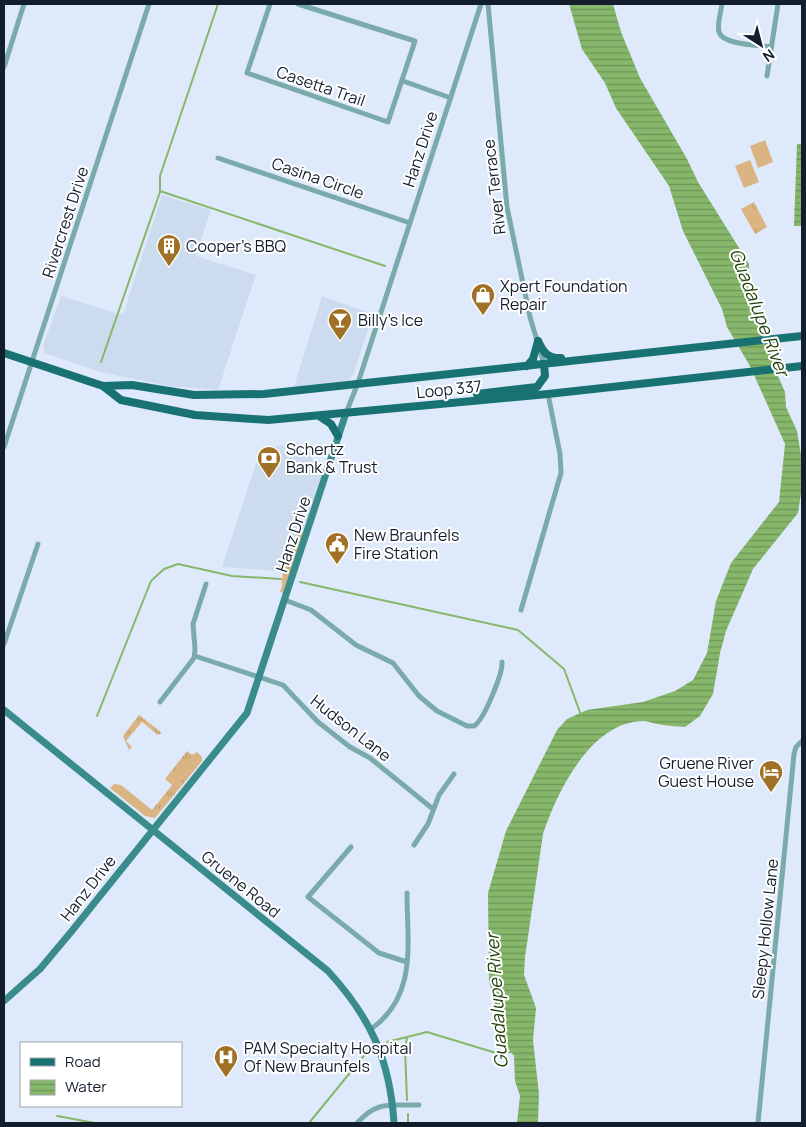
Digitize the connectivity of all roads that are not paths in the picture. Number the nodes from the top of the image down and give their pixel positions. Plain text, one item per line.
1 (24, 4) edge
2 (149, 4) edge
3 (270, 4) edge
4 (298, 4) edge
5 (481, 4) edge
6 (488, 4) edge
7 (722, 4) edge
8 (778, 4) edge
9 (772, 47) junction
10 (4, 67) edge
11 (767, 76) dead end
12 (402, 81) junction
13 (450, 98) junction
14 (218, 158) dead end
15 (410, 223) junction
16 (802, 336) edge
17 (538, 341) junction
18 (4, 353) edge
19 (619, 356) junction
20 (32, 362) junction
21 (544, 364) junction
22 (526, 366) junction
23 (798, 367) edge
24 (358, 383) junction
25 (102, 386) junction
26 (548, 394) junction
27 (465, 400) junction
28 (346, 413) junction
29 (319, 416) junction
30 (338, 436) junction
31 (4, 447) edge
32 (38, 544) dead end
33 (206, 584) dead end
34 (285, 600) junction
35 (521, 610) dead end
36 (4, 644) edge
37 (195, 656) junction
38 (502, 662) dead end
39 (259, 677) junction
40 (160, 702) dead end
41 (4, 710) edge
42 (802, 741) edge
43 (454, 774) dead end
44 (433, 809) junction
45 (151, 830) junction
46 (414, 845) dead end
47 (351, 846) dead end
48 (407, 893) dead end
49 (407, 962) junction
50 (4, 1001) edge
51 (371, 1029) junction
52 (419, 1105) dead end
53 (393, 1106) junction
54 (357, 1123) edge
55 (394, 1123) edge
56 (758, 1123) edge

1 - 10 street
2 - 20 street, Rivercrest Drive
3 - 12 street, Casetta Trail
4 - 12 street
5 - 13 street, Hanz Drive
6 - 17 street, River Terrace
7 - 9 street
8 - 9 street
9 - 11 street
12 - 13 street
13 - 15 street, Hanz Drive
14 - 15 street, Casina Circle
15 - 24 street, Hanz Drive
16 - 19 main road, Loop 337
17 - 19 main road
17 - 21 street, River Terrace
17 - 22 main road
18 - 20 main road, Loop 337
19 - 21 main road, Loop 337
20 - 25 main road, Loop 337
20 - 31 street, Rivercrest Drive
21 - 22 main road, Loop 337
21 - 27 main road
22 - 24 main road, Loop 337
23 - 26 main road, Loop 337
24 - 25 main road, Loop 337
24 - 28 street, Hanz Drive
25 - 29 main road, Loop 337
26 - 27 main road, Loop 337
26 - 35 street
27 - 28 main road, Loop 337
28 - 29 main road, Loop 337
28 - 30 street, Hanz Drive
29 - 30 main road
30 - 34 street, Hanz Drive
32 - 36 street
33 - 37 street
34 - 38 street
34 - 39 street, Hanz Drive
37 - 39 street, Hudson Lane
37 - 40 street
39 - 44 street, Hudson Lane
39 - 45 street, Hanz Drive
41 - 45 street, Gruene Road
42 - 56 street, Sleepy Hollow Lane
43 - 44 street
44 - 46 street
45 - 50 street, Hanz Drive
45 - 51 street, Gruene Road
47 - 49 street
48 - 49 street
49 - 51 street
51 - 53 street, Gruene Road
52 - 53 street
53 - 54 street
53 - 55 street, Gruene Road

